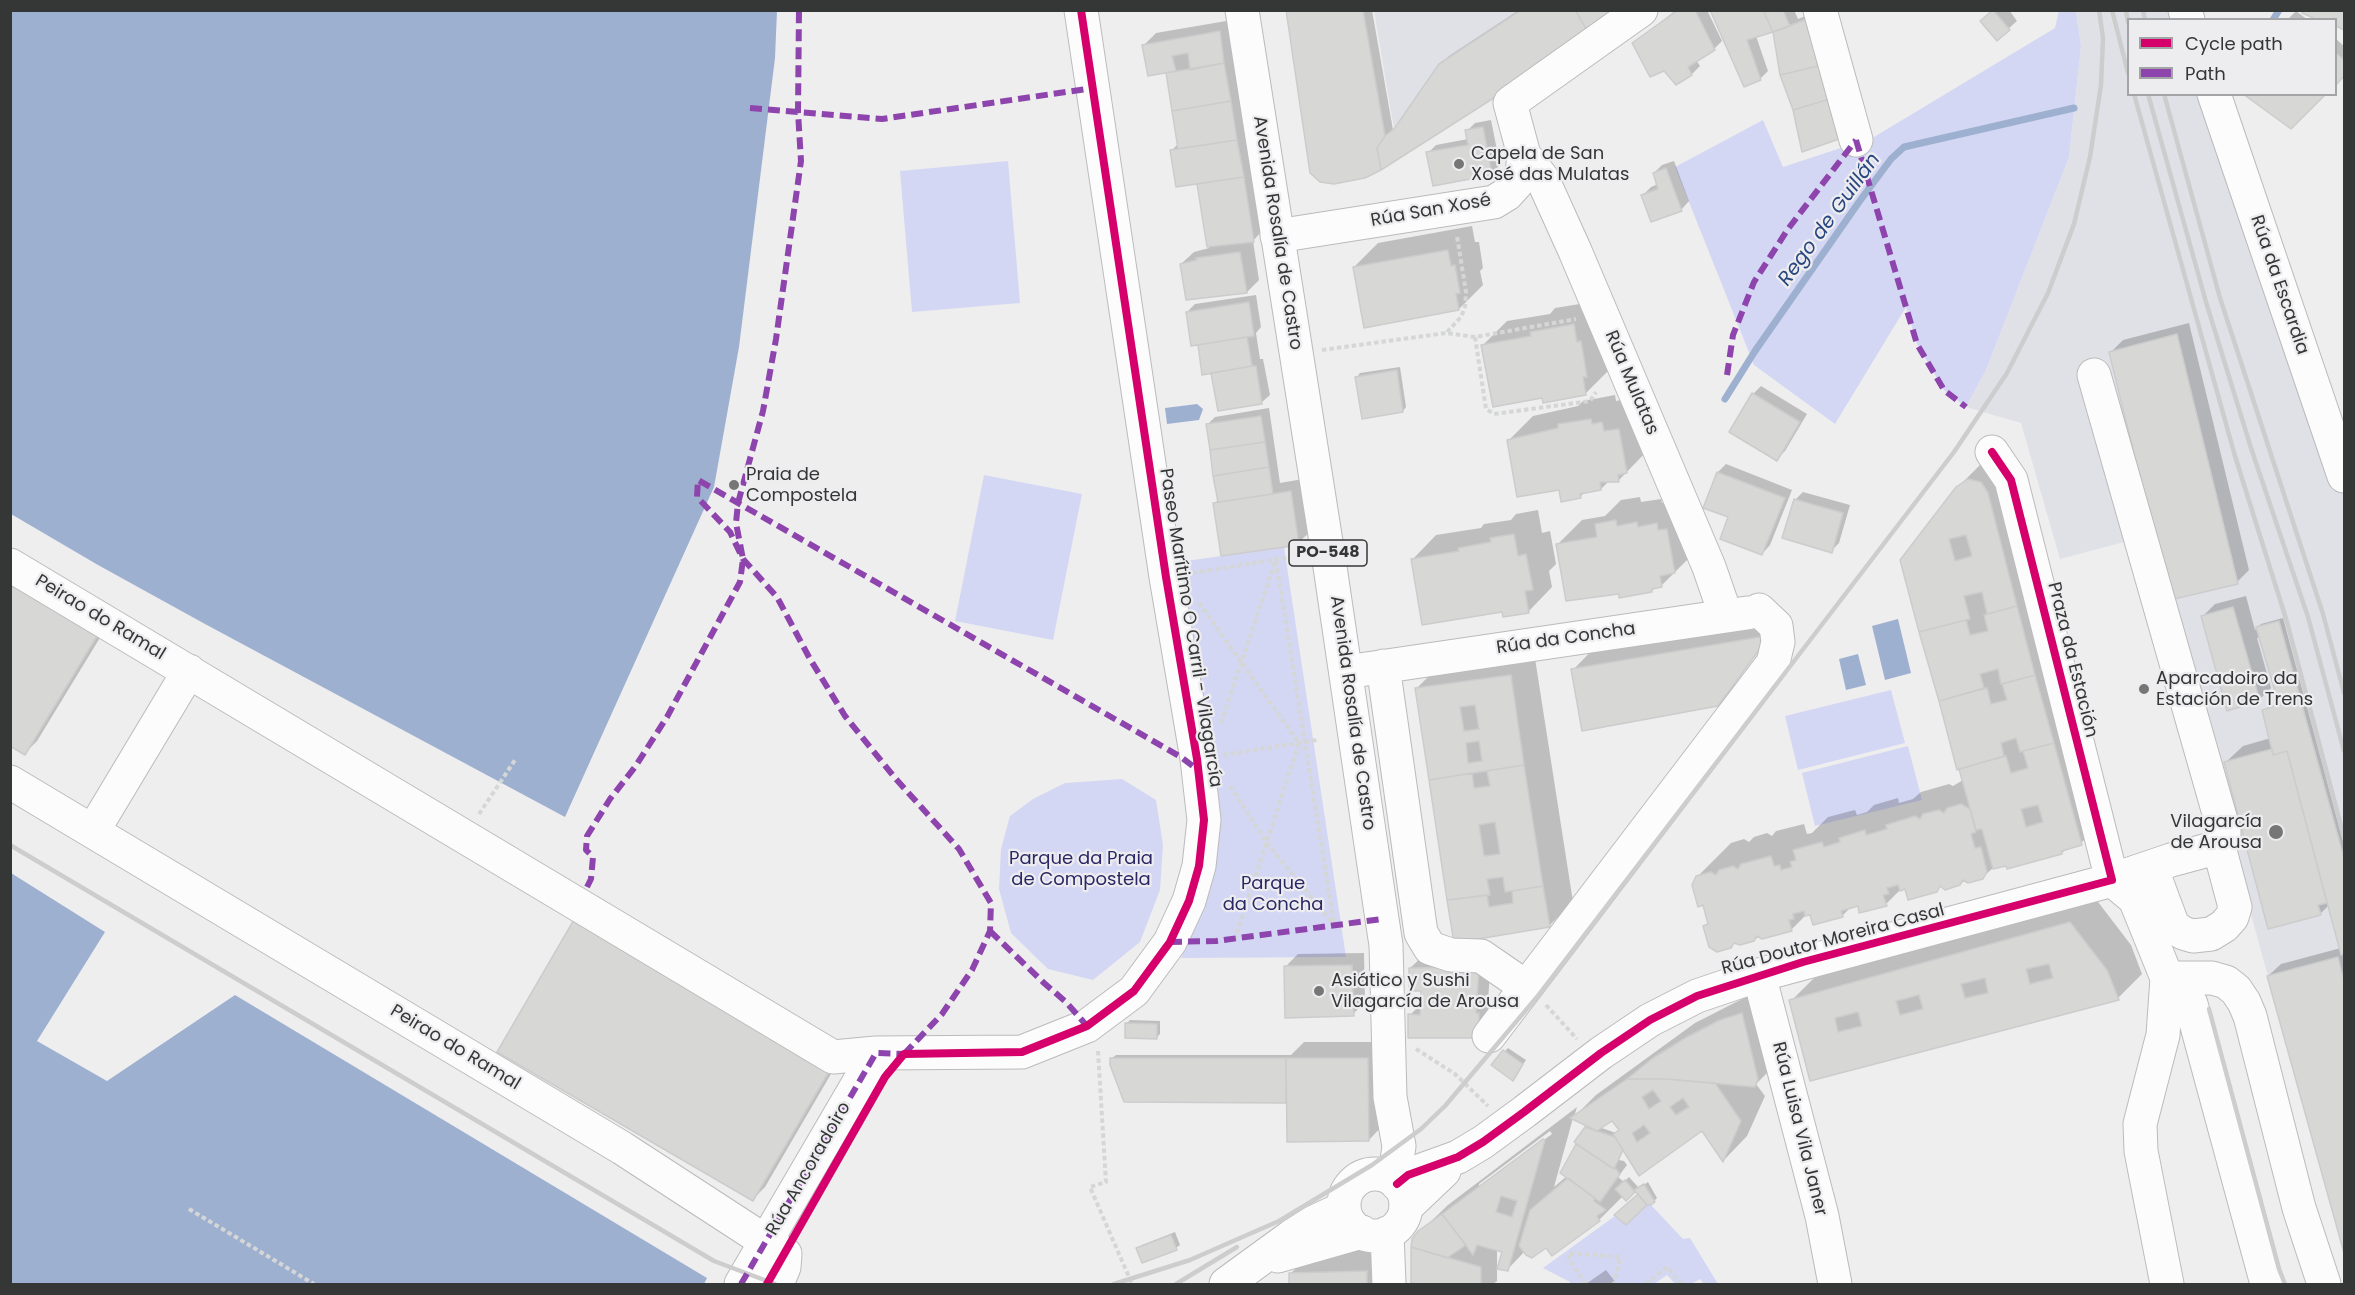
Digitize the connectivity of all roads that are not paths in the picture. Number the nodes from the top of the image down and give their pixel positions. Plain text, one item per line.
1 (1081, 10) edge
2 (1242, 10) edge
3 (1641, 10) edge
4 (1820, 10) edge
5 (2215, 96) edge
6 (1856, 140) dead end
7 (1524, 155) junction
8 (1277, 236) junction
9 (2094, 375) dead end
10 (1992, 452) dead end
11 (2344, 476) edge
12 (10, 565) edge
13 (1726, 616) junction
14 (1383, 666) junction
15 (189, 671) junction
16 (1346, 672) junction
17 (10, 782) edge
18 (93, 831) junction
19 (2219, 847) junction
20 (2124, 877) junction
21 (1421, 933) junction
22 (1386, 945) junction
23 (1759, 975) junction
24 (2167, 978) junction
25 (1526, 987) junction
26 (1489, 1036) dead end
27 (876, 1053) junction
28 (1380, 1203) junction
29 (767, 1243) junction
30 (1253, 1274) edge
31 (741, 1284) edge
32 (777, 1284) edge
33 (1226, 1284) edge
34 (1389, 1284) edge
35 (1835, 1284) edge
36 (2167, 1284) edge
37 (2267, 1284) edge
38 (2324, 1284) edge

1 - 27 street, Paseo Marítimo O Carril - Vilagarcía
2 - 8 street, Avenida Rosalía de Castro / PO-548
3 - 7 street
4 - 6 street
5 - 11 street, Rúa da Escardia
7 - 8 street, Rúa San Xosé
7 - 13 street, Rúa Mulatas
8 - 16 street, Avenida Rosalía de Castro / PO-548
9 - 19 street
10 - 20 street, Praza da Estación
12 - 15 street, Peirao do Ramal
13 - 14 street, Rúa da Concha
13 - 25 street, Rúa da Concha
14 - 16 street, Rúa da Concha
14 - 21 street
15 - 18 street
15 - 27 street, Peirao do Ramal
16 - 22 street, Avenida Rosalía de Castro / PO-548
17 - 18 street, Peirao do Ramal
18 - 29 street, Peirao do Ramal
19 - 20 street, Rúa Doutor Moreira Casal
19 - 20 street
20 - 23 street, Rúa Doutor Moreira Casal
20 - 24 street
21 - 22 street
21 - 25 street
22 - 28 street, Avenida Rosalía de Castro / PO-548
23 - 28 street, Rúa Doutor Moreira Casal
23 - 35 street, Rúa Luisa Vila Janer
24 - 36 street
24 - 37 street
24 - 38 street
25 - 26 street
27 - 29 street, Rúa Ancoradoiro
28 - 30 street, Rúa Doutor Moreira Casal
28 - 34 street
29 - 31 street, Rúa Ancoradoiro
29 - 32 street, Peirao do Ramal
30 - 33 street, Rúa Doutor Moreira Casal

